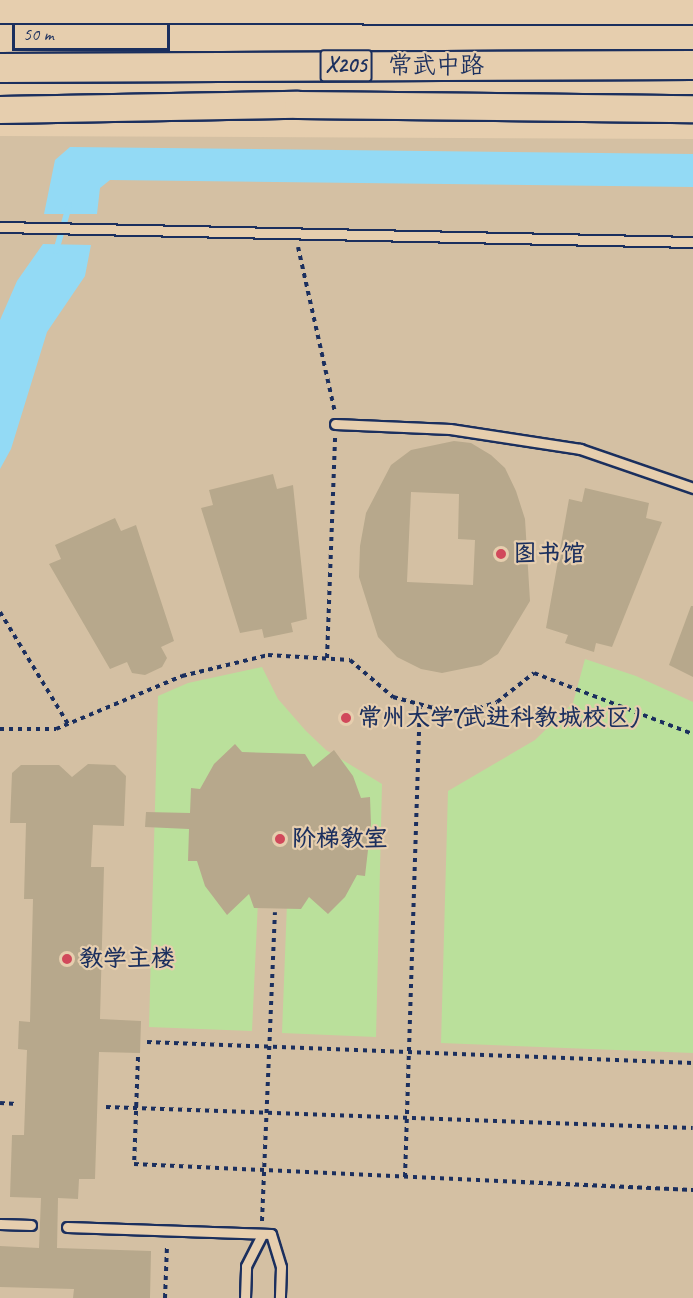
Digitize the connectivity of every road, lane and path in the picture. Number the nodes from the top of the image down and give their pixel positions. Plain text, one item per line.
1 (0, 9) edge
2 (693, 10) edge
3 (693, 65) edge
4 (0, 68) edge
5 (693, 109) edge
6 (0, 110) edge
7 (0, 227) edge
8 (295, 233) junction
9 (693, 242) edge
10 (336, 424) junction
11 (693, 488) edge
12 (0, 612) edge
13 (327, 658) junction
14 (420, 707) junction
15 (68, 724) junction
16 (0, 729) edge
17 (693, 734) edge
18 (274, 912) dead end
19 (147, 1042) dead end
20 (269, 1047) junction
21 (409, 1052) junction
22 (138, 1057) dead end
23 (693, 1063) edge
24 (0, 1103) edge
25 (17, 1104) dead end
26 (106, 1107) dead end
27 (136, 1108) junction
28 (267, 1113) junction
29 (406, 1118) junction
30 (693, 1128) edge
31 (264, 1170) junction
32 (405, 1177) junction
33 (693, 1190) edge
34 (0, 1224) edge
35 (30, 1225) dead end
36 (67, 1227) dead end
37 (168, 1230) junction
38 (262, 1234) junction
39 (165, 1298) edge
40 (245, 1298) edge
41 (280, 1298) edge

1 - 2 main road
3 - 4 main road, 常武中路 / X205
5 - 6 street
7 - 8 lane
8 - 9 lane
8 - 10 path
10 - 11 lane
10 - 13 path
12 - 15 path
13 - 14 path
13 - 15 path
14 - 17 path
14 - 21 path
15 - 16 path
18 - 20 path
19 - 20 path
20 - 21 path
20 - 28 path
21 - 23 path
21 - 29 path
22 - 27 path
24 - 25 path
26 - 27 path
27 - 28 path
27 - 31 path
28 - 29 path
28 - 31 path
29 - 30 path
29 - 32 path
31 - 32 path
31 - 38 path
32 - 33 path
34 - 35 lane
36 - 37 lane
37 - 38 lane
37 - 39 path
38 - 40 lane
38 - 41 lane

